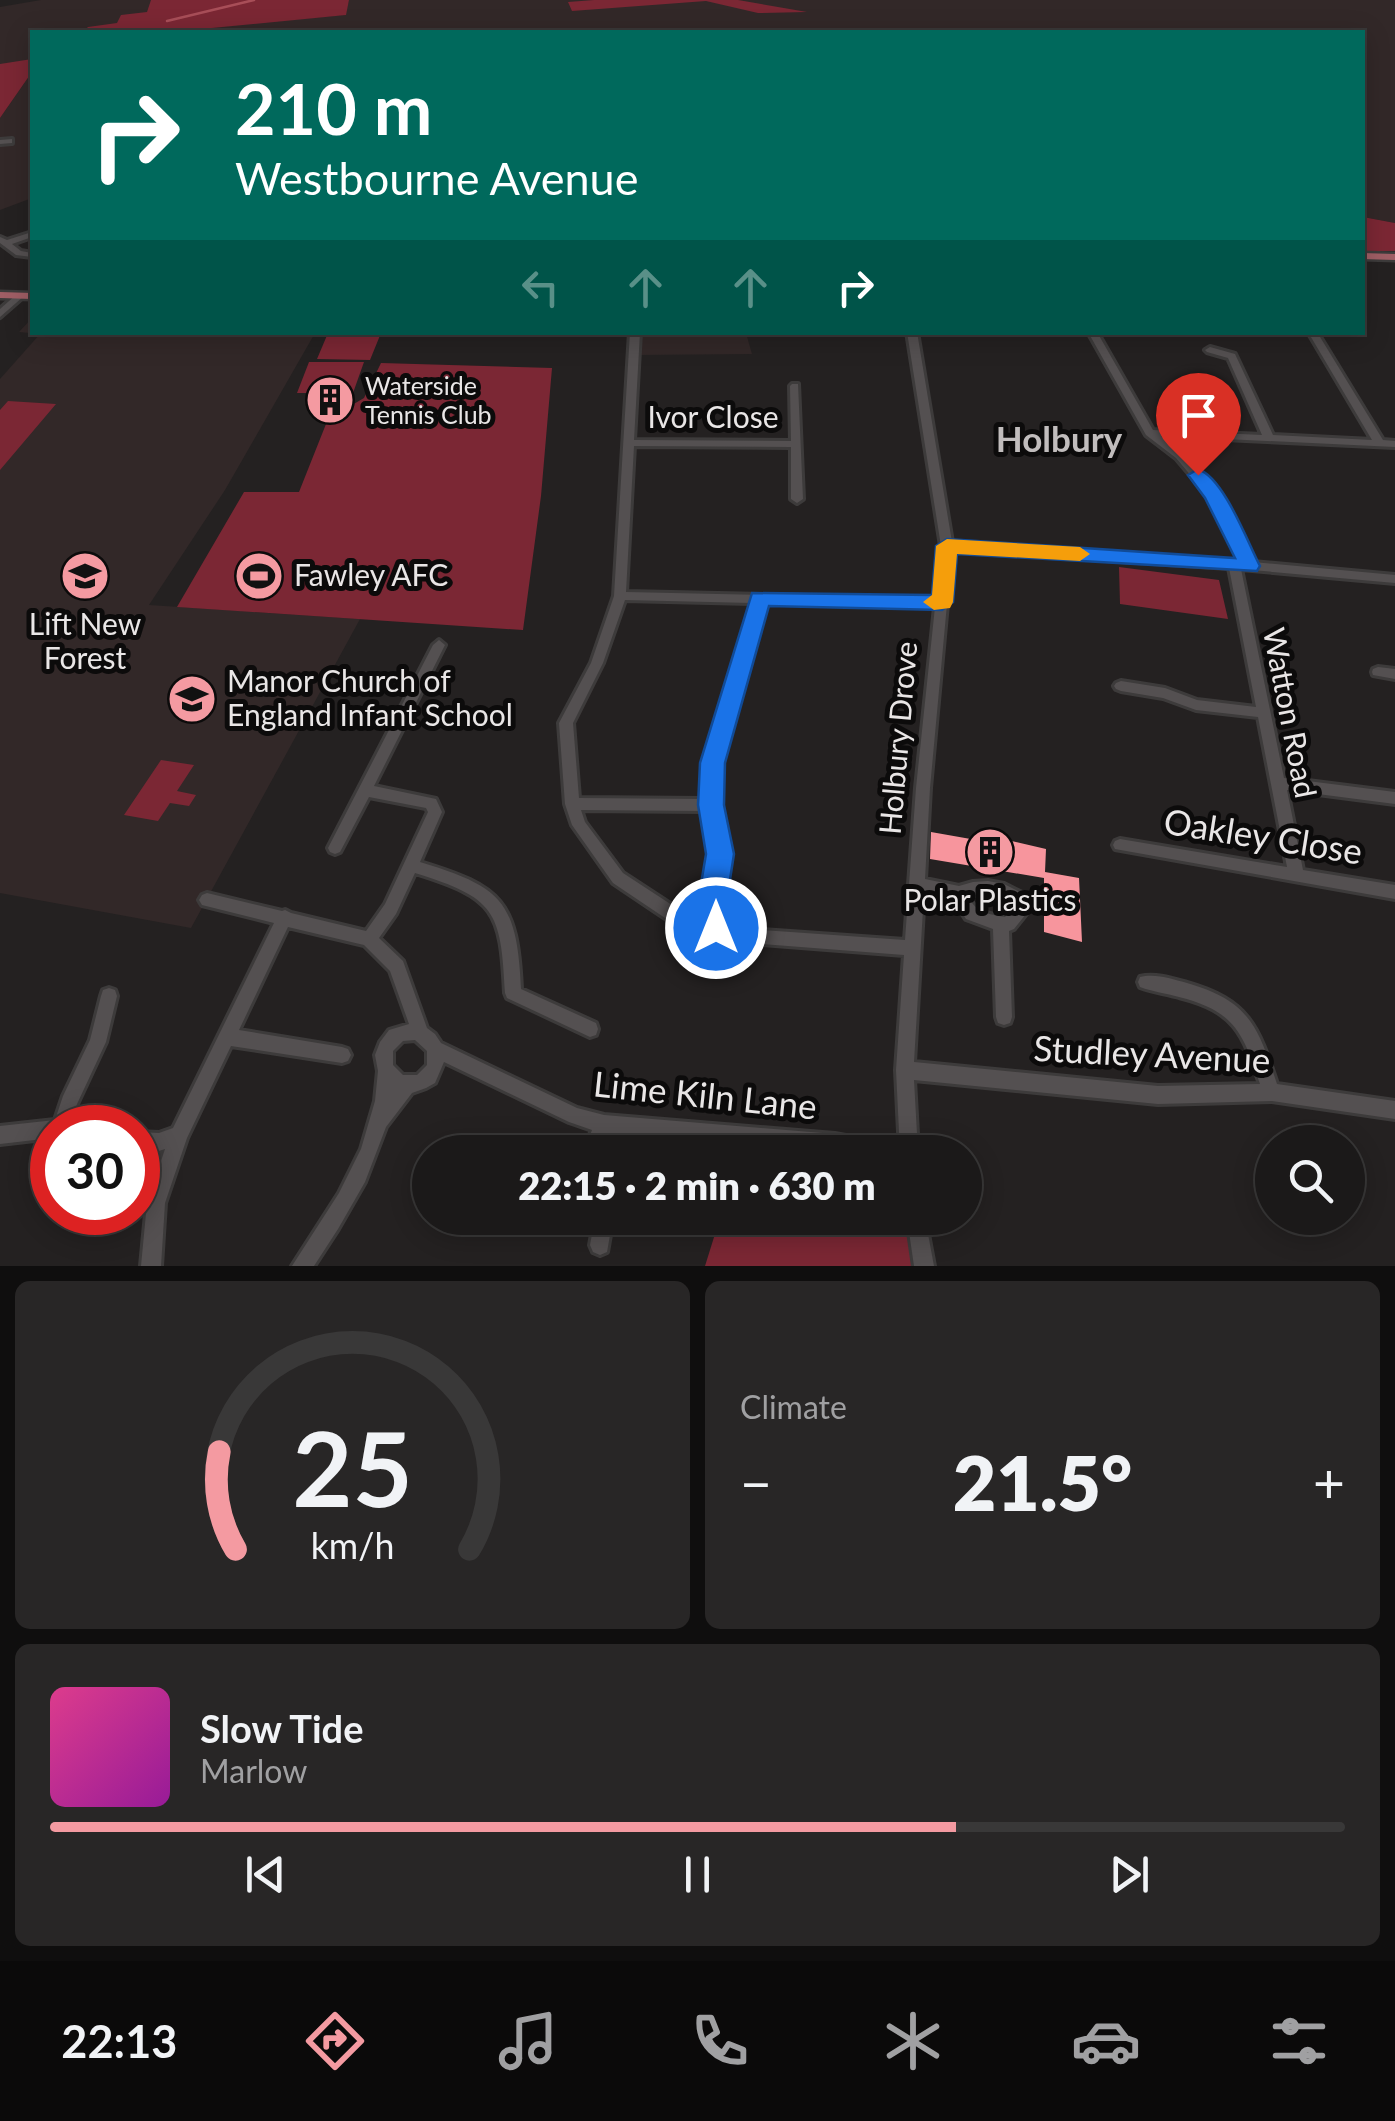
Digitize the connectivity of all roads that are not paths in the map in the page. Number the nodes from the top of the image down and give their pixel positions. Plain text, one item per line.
1 (30, 234) edge
2 (3, 241) edge
3 (30, 255) edge
4 (1365, 256) edge
5 (1395, 257) edge
6 (0, 294) edge
7 (26, 296) edge
8 (0, 314) edge
9 (635, 335) edge
10 (912, 335) edge
11 (1094, 335) edge
12 (1314, 335) edge
13 (1210, 350) dead end
14 (795, 386) dead end
15 (1150, 433) junction
16 (1268, 438) junction
17 (631, 443) junction
18 (1379, 443) junction
19 (796, 444) junction
20 (1395, 444) edge
21 (797, 498) dead end
22 (947, 546) junction
23 (1242, 565) junction
24 (1395, 580) edge
25 (620, 596) junction
26 (760, 598) junction
27 (942, 602) junction
28 (439, 646) dead end
29 (1378, 672) dead end
30 (1395, 674) edge
31 (1121, 686) dead end
32 (1264, 713) junction
33 (1278, 783) junction
34 (366, 790) junction
35 (1395, 798) edge
36 (572, 804) junction
37 (711, 805) junction
38 (1120, 844) dead end
39 (335, 848) dead end
40 (412, 866) junction
41 (1296, 872) junction
42 (917, 884) junction
43 (1395, 892) edge
44 (959, 893) junction
45 (207, 900) dead end
46 (285, 916) junction
47 (1000, 923) junction
48 (709, 926) junction
49 (369, 940) junction
50 (913, 948) junction
51 (1146, 982) dead end
52 (109, 996) dead end
53 (1004, 1017) dead end
54 (590, 1029) dead end
55 (411, 1033) junction
56 (228, 1037) junction
57 (436, 1050) junction
58 (342, 1055) dead end
59 (470, 1068) junction
60 (905, 1070) junction
61 (428, 1073) junction
62 (386, 1074) junction
63 (408, 1084) junction
64 (1272, 1092) junction
65 (71, 1105) edge
66 (1395, 1110) edge
67 (380, 1122) junction
68 (604, 1124) junction
69 (30, 1133) edge
70 (180, 1134) junction
71 (599, 1135) edge
72 (738, 1135) edge
73 (907, 1135) edge
74 (1, 1137) edge
75 (160, 1142) edge
76 (602, 1235) edge
77 (919, 1235) edge
78 (600, 1246) dead end
79 (151, 1266) edge
80 (302, 1266) edge
81 (924, 1266) edge

1 - 2 street
2 - 3 street
4 - 5 main road
6 - 7 main road
7 - 8 street
9 - 17 street
10 - 22 street, Holbury Drove
11 - 15 street, Watton Road
12 - 18 street
13 - 16 street
14 - 19 street, Ivor Close
15 - 16 street
15 - 23 street, Watton Road
16 - 18 street
17 - 19 street, Ivor Close
17 - 25 street
18 - 20 street
19 - 21 street, Ivor Close
22 - 23 street
22 - 27 street, Holbury Drove
23 - 24 street
23 - 32 street, Watton Road
25 - 26 street
25 - 36 street
26 - 27 street
26 - 37 street
27 - 42 street, Holbury Drove
28 - 34 street
29 - 30 street
31 - 32 street
32 - 33 street, Watton Road
33 - 35 street
33 - 41 street, Watton Road
34 - 39 street
34 - 40 street
36 - 37 street
36 - 48 street
37 - 48 street
38 - 41 street, Oakley Close
40 - 49 street
40 - 54 street
41 - 43 street, Oakley Close
42 - 44 street
42 - 50 street, Holbury Drove
44 - 47 street
44 - 47 street
45 - 46 street
46 - 49 street
46 - 56 street
47 - 53 street
48 - 50 street
49 - 55 street
50 - 60 street, Holbury Drove
51 - 64 street
52 - 65 street
55 - 57 street
55 - 62 street
56 - 58 street
56 - 70 street
57 - 59 street, Lime Kiln Lane
57 - 61 street
59 - 61 street
59 - 68 street, Lime Kiln Lane
60 - 64 street, Studley Avenue
60 - 73 street, Holbury Drove
61 - 63 street
62 - 63 street
62 - 67 street
63 - 67 street
64 - 66 street, Studley Avenue
67 - 80 street
68 - 71 street
68 - 72 street, Lime Kiln Lane
69 - 74 street
70 - 75 street
70 - 79 street
76 - 78 street
77 - 81 street

